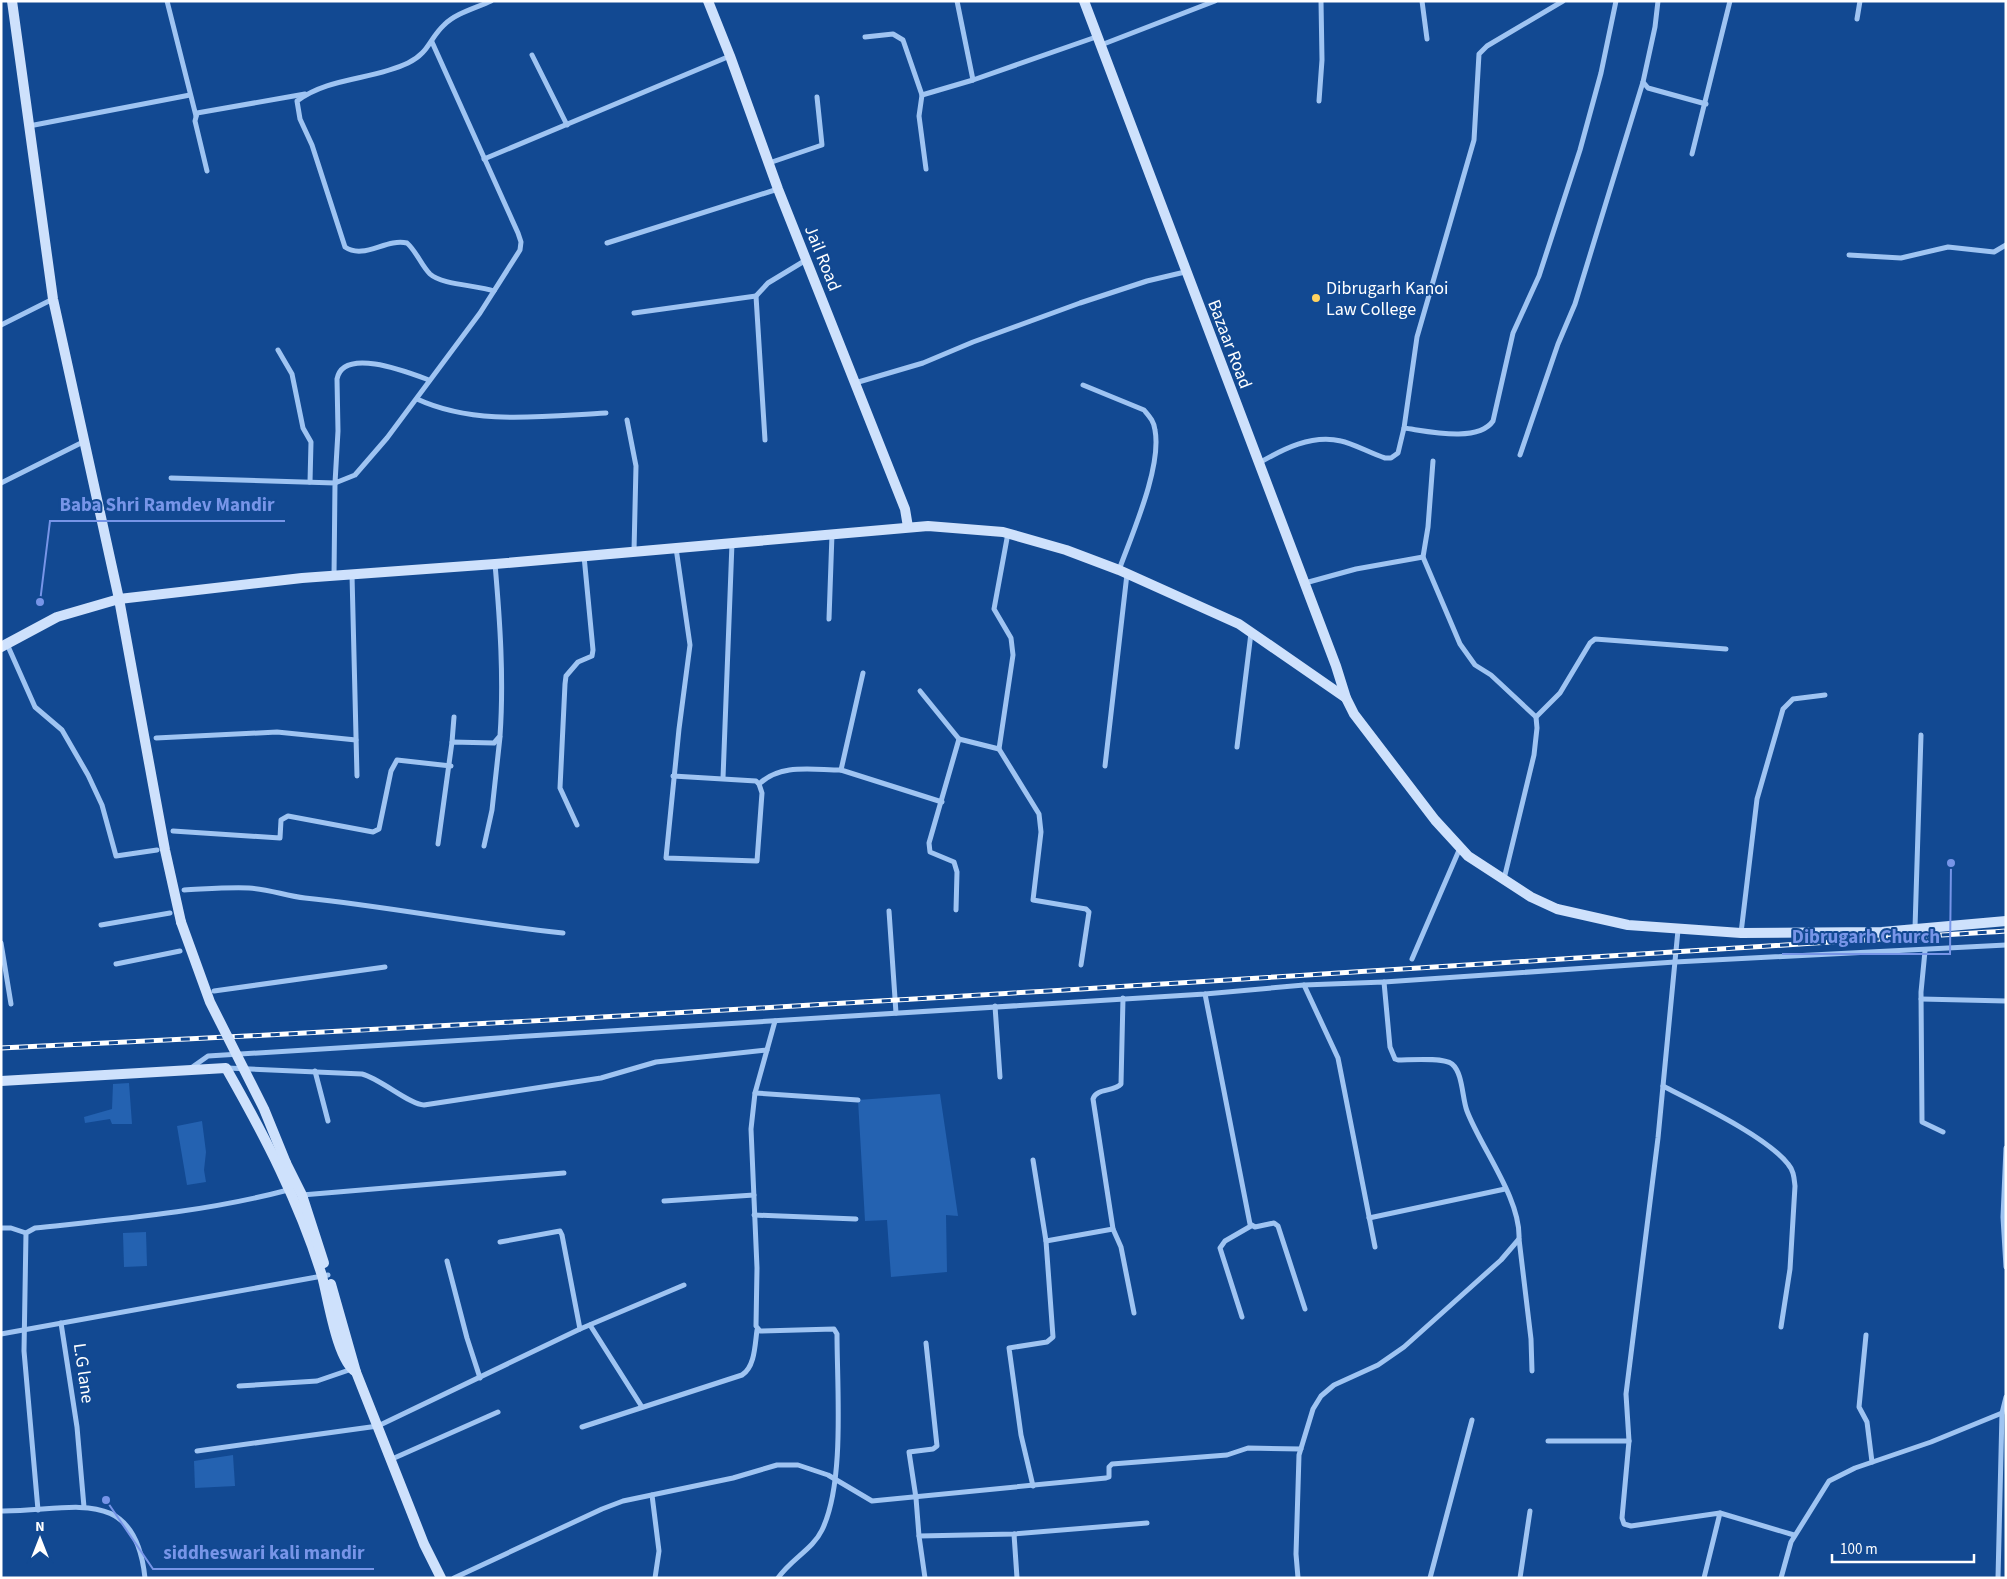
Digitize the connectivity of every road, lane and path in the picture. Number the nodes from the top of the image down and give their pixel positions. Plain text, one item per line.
1 (12, 1) edge
2 (167, 1) edge
3 (491, 1) edge
4 (708, 1) edge
5 (957, 1) edge
6 (1084, 1) edge
7 (1214, 1) edge
8 (1321, 1) edge
9 (1422, 1) edge
10 (1563, 1) edge
11 (1616, 1) edge
12 (1658, 1) edge
13 (1730, 1) edge
14 (1860, 1) edge
15 (1857, 19) dead end
16 (865, 37) dead end
17 (1428, 39) dead end
18 (1098, 41) junction
19 (432, 42) junction
20 (532, 55) dead end
21 (730, 56) junction
22 (973, 80) junction
23 (1643, 82) junction
24 (308, 93) junction
25 (190, 95) junction
26 (922, 95) junction
27 (817, 97) dead end
28 (1319, 101) dead end
29 (1706, 104) junction
30 (196, 116) junction
31 (567, 125) junction
32 (30, 126) junction
33 (1692, 154) dead end
34 (484, 159) junction
35 (769, 163) junction
36 (926, 169) dead end
37 (207, 171) dead end
38 (778, 189) junction
39 (607, 244) dead end
40 (2006, 245) edge
41 (1849, 255) dead end
42 (806, 260) junction
43 (1186, 272) junction
44 (494, 291) junction
45 (756, 296) junction
46 (54, 299) junction
47 (634, 313) dead end
48 (1, 324) edge
49 (278, 350) dead end
50 (429, 380) junction
51 (855, 383) junction
52 (1083, 385) dead end
53 (417, 399) junction
54 (606, 413) dead end
55 (627, 420) dead end
56 (1404, 428) junction
57 (765, 440) dead end
58 (83, 442) junction
59 (1520, 455) dead end
60 (1432, 460) dead end
61 (1258, 463) junction
62 (171, 478) dead end
63 (310, 482) junction
64 (1, 483) edge
65 (335, 483) junction
66 (908, 527) junction
67 (1008, 533) junction
68 (832, 534) junction
69 (732, 542) junction
70 (676, 547) junction
71 (634, 551) junction
72 (584, 556) junction
73 (1422, 557) junction
74 (495, 564) junction
75 (1123, 572) junction
76 (352, 574) junction
77 (334, 576) junction
78 (1304, 584) junction
79 (119, 599) junction
80 (828, 619) dead end
81 (1251, 632) junction
82 (4, 645) edge
83 (1726, 649) dead end
84 (863, 673) dead end
85 (920, 692) dead end
86 (1825, 695) dead end
87 (1346, 698) junction
88 (454, 717) dead end
89 (1536, 718) junction
90 (500, 736) junction
91 (1921, 736) dead end
92 (156, 738) dead end
93 (959, 738) junction
94 (356, 740) junction
95 (452, 742) junction
96 (1237, 747) dead end
97 (999, 749) junction
98 (451, 766) junction
99 (1104, 766) dead end
100 (841, 770) junction
101 (358, 776) dead end
102 (674, 776) junction
103 (723, 778) junction
104 (759, 784) junction
105 (942, 802) junction
106 (577, 825) dead end
107 (172, 831) dead end
108 (438, 844) dead end
109 (484, 846) dead end
110 (1460, 848) junction
111 (157, 850) dead end
112 (1504, 879) junction
113 (184, 890) dead end
114 (956, 910) dead end
115 (889, 911) dead end
116 (170, 913) dead end
117 (2006, 921) edge
118 (102, 925) dead end
119 (1915, 928) junction
120 (1678, 930) junction
121 (563, 933) dead end
122 (1741, 933) junction
123 (1, 943) edge
124 (2006, 946) edge
125 (180, 951) dead end
126 (1925, 951) junction
127 (1412, 959) dead end
128 (1675, 962) junction
129 (116, 964) dead end
130 (1081, 965) dead end
131 (385, 967) dead end
132 (1384, 982) junction
133 (1304, 984) junction
134 (214, 990) dead end
135 (1205, 994) junction
136 (1123, 998) junction
137 (1921, 999) junction
138 (2006, 1001) edge
139 (11, 1004) dead end
140 (995, 1006) junction
141 (896, 1013) junction
142 (775, 1021) junction
143 (766, 1050) junction
144 (226, 1068) junction
145 (189, 1070) junction
146 (314, 1071) junction
147 (1000, 1077) dead end
148 (1, 1080) edge
149 (1663, 1086) junction
150 (755, 1094) junction
151 (858, 1100) dead end
152 (328, 1122) dead end
153 (1943, 1132) dead end
154 (2006, 1148) edge
155 (1033, 1160) dead end
156 (564, 1173) dead end
157 (1505, 1189) junction
158 (288, 1190) junction
159 (302, 1195) junction
160 (754, 1195) junction
161 (664, 1201) dead end
162 (754, 1215) junction
163 (1369, 1218) junction
164 (856, 1219) dead end
165 (1251, 1226) junction
166 (1, 1228) edge
167 (1113, 1229) junction
168 (26, 1233) junction
169 (1518, 1239) junction
170 (1046, 1241) junction
171 (500, 1242) dead end
172 (1375, 1247) dead end
173 (447, 1261) dead end
174 (2006, 1267) edge
175 (325, 1274) junction
176 (684, 1285) dead end
177 (1305, 1309) dead end
178 (1134, 1313) dead end
179 (1242, 1317) dead end
180 (61, 1323) junction
181 (590, 1325) junction
182 (1781, 1327) dead end
183 (24, 1329) junction
184 (580, 1329) junction
185 (757, 1330) junction
186 (1, 1334) edge
187 (1866, 1335) dead end
188 (926, 1343) dead end
189 (354, 1370) junction
190 (1532, 1371) dead end
191 (480, 1378) junction
192 (239, 1386) dead end
193 (2006, 1397) edge
194 (642, 1407) junction
195 (498, 1412) dead end
196 (2002, 1413) junction
197 (1472, 1420) dead end
198 (378, 1426) junction
199 (582, 1427) dead end
200 (1548, 1441) dead end
201 (1629, 1441) junction
202 (1300, 1448) junction
203 (197, 1451) dead end
204 (392, 1460) junction
205 (1872, 1462) junction
206 (836, 1479) junction
207 (1033, 1486) junction
208 (652, 1495) junction
209 (916, 1498) junction
210 (84, 1507) junction
211 (38, 1510) junction
212 (1, 1511) edge
213 (1530, 1511) dead end
214 (1720, 1513) junction
215 (1147, 1523) dead end
216 (1014, 1534) junction
217 (1794, 1535) junction
218 (919, 1536) junction
219 (145, 1578) edge
220 (441, 1578) edge
221 (454, 1578) edge
222 (655, 1578) edge
223 (778, 1578) edge
224 (925, 1578) edge
225 (1017, 1578) edge
226 (1298, 1578) edge
227 (1430, 1578) edge
228 (1520, 1578) edge
229 (1704, 1578) edge
230 (1780, 1578) edge
231 (1998, 1578) edge

1 - 32 main road
2 - 25 street
3 - 19 street
4 - 21 main road, Jail Road
5 - 22 street
6 - 18 main road, Bazaar Road
7 - 18 street
8 - 28 street
9 - 17 street
10 - 56 street
11 - 56 street
12 - 23 street
13 - 29 street
14 - 15 street
16 - 26 street
18 - 22 street
18 - 43 main road, Bazaar Road
19 - 24 street
19 - 34 street
20 - 31 street
21 - 31 street
21 - 35 main road, Jail Road
22 - 26 street
23 - 29 street
23 - 59 street
24 - 30 street
24 - 44 street
25 - 30 street
25 - 32 street
26 - 36 street
27 - 35 street
29 - 33 street
30 - 37 street
31 - 34 street
32 - 46 main road
34 - 44 street
35 - 38 main road, Jail Road
38 - 39 street
38 - 42 main road, Jail Road
40 - 41 street
42 - 45 street
42 - 51 main road, Jail Road
43 - 51 street
43 - 61 main road, Bazaar Road
44 - 50 street
45 - 47 street
45 - 57 street
46 - 48 street
46 - 58 main road
49 - 63 street
50 - 53 street
50 - 65 street
51 - 66 main road, Jail Road
52 - 75 street
53 - 54 street
53 - 65 street
55 - 71 street
56 - 61 street
58 - 64 street
58 - 79 main road
60 - 73 street
61 - 78 main road, Bazaar Road
62 - 63 street
63 - 65 street
65 - 77 street
66 - 67 main road
66 - 68 main road
67 - 75 main road
67 - 97 street
68 - 69 main road
68 - 80 street
69 - 70 main road
69 - 103 street
70 - 71 main road
70 - 102 street
71 - 72 main road
72 - 74 main road
72 - 106 street
73 - 78 street
73 - 89 street
74 - 76 main road
74 - 90 street
75 - 81 main road
75 - 99 street
76 - 77 main road
76 - 94 street
77 - 79 main road
78 - 87 main road, Bazaar Road
79 - 82 main road
79 - 159 main road, bridge
81 - 87 main road
81 - 96 street
82 - 111 street
83 - 89 street
84 - 100 street
85 - 93 street
86 - 122 street
87 - 110 main road, Bazaar Road
88 - 95 street
89 - 112 street
90 - 95 street
90 - 109 street
91 - 119 street
92 - 94 street
93 - 97 street
93 - 105 street
94 - 101 street
95 - 98 street
97 - 130 street
98 - 107 street
98 - 108 street
100 - 104 street
100 - 105 street
102 - 103 street
102 - 104 street
103 - 104 street
105 - 114 street
110 - 112 main road, Bazaar Road
110 - 127 street
112 - 120 main road, Bazaar Road
113 - 121 street
115 - 141 street
116 - 118 street
117 - 119 main road, Bazaar Road
119 - 122 main road, Bazaar Road
120 - 122 main road, Bazaar Road
120 - 128 street
123 - 139 street
124 - 126 street
125 - 129 street
126 - 128 street
126 - 137 street
128 - 132 street
128 - 149 street
131 - 134 street
132 - 133 street
132 - 157 street
133 - 135 street
133 - 163 street
135 - 136 street
135 - 165 street
136 - 140 street
136 - 167 street
137 - 138 street
137 - 153 street
140 - 141 street
140 - 147 street
141 - 142 street
142 - 143 street
142 - 145 street
143 - 146 street
143 - 150 street
144 - 145 main road
144 - 146 street
144 - 158 main road
145 - 148 main road
146 - 152 street
149 - 182 street
149 - 201 street
150 - 151 street
150 - 160 street
154 - 174 street
155 - 170 street
156 - 159 street
157 - 163 street
157 - 169 street
158 - 168 street
158 - 175 main road
159 - 175 main road
160 - 161 street
160 - 162 street
162 - 164 street
162 - 185 street
163 - 172 street
165 - 177 street
165 - 179 street
166 - 168 street
167 - 170 street
167 - 178 street
168 - 183 street
169 - 190 street
169 - 202 street
170 - 207 street
171 - 184 street
173 - 191 street
175 - 180 street
175 - 189 main road
176 - 181 street
180 - 183 street
180 - 210 street, L.G lane
181 - 184 street
181 - 194 street
183 - 186 street
183 - 211 street
184 - 191 street
185 - 194 street
185 - 206 street
187 - 205 street
188 - 209 street
189 - 192 street
189 - 198 main road
191 - 198 street
193 - 196 street
194 - 199 street
195 - 204 street
196 - 205 street
196 - 231 street
197 - 227 street
198 - 203 street
198 - 204 main road
200 - 201 street
201 - 214 street
202 - 207 street
202 - 226 street
204 - 220 main road
205 - 217 street
206 - 208 street
206 - 209 street
206 - 223 street
207 - 209 street
208 - 221 street
208 - 222 street
209 - 218 street
210 - 211 street
210 - 219 street
211 - 212 street
213 - 228 street
214 - 217 street
214 - 229 street
215 - 216 street
216 - 218 street
216 - 225 street
217 - 230 street
218 - 224 street

